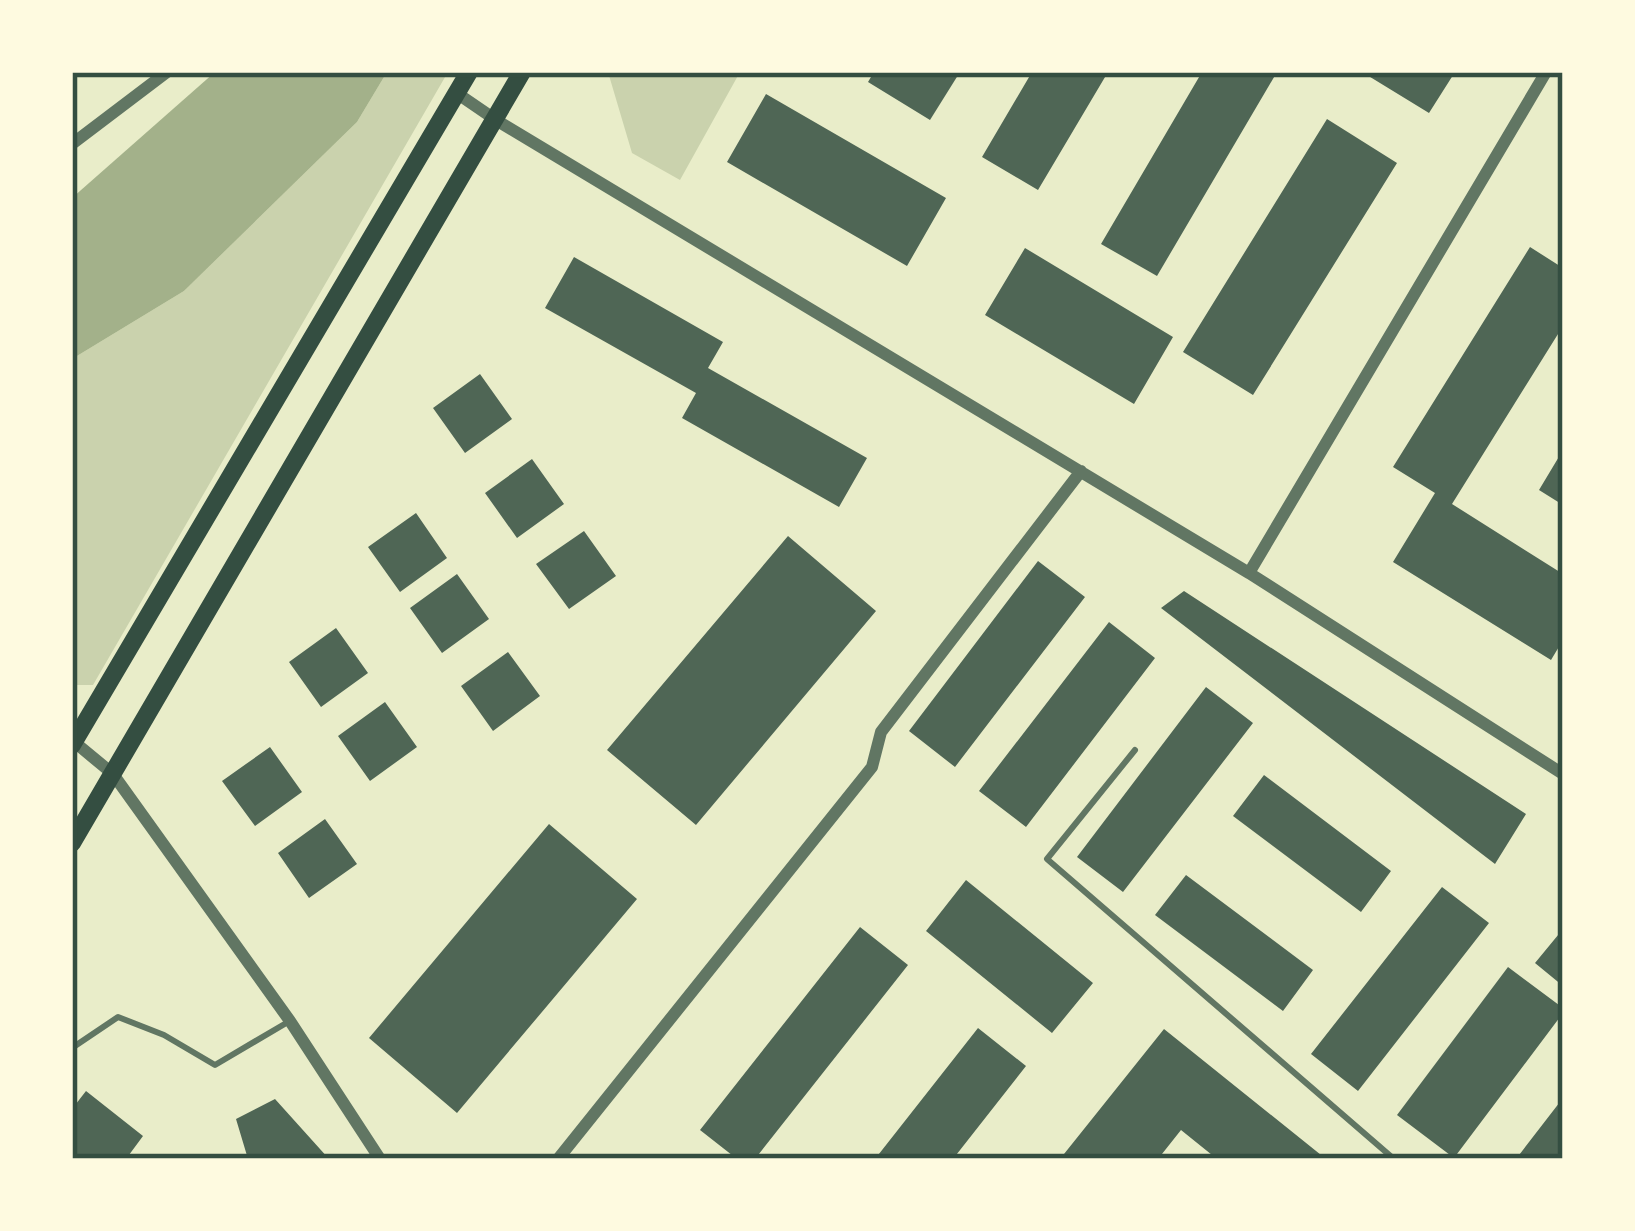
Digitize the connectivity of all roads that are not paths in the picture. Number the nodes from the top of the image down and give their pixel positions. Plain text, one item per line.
1 (167, 72) edge
2 (469, 72) edge
3 (522, 72) edge
4 (1546, 72) edge
5 (458, 94) junction
6 (496, 120) junction
7 (72, 143) edge
8 (1081, 471) junction
9 (1249, 573) junction
10 (73, 742) edge
11 (1136, 750) dead end
12 (113, 773) junction
13 (1563, 774) edge
14 (72, 843) edge
15 (290, 1022) junction
16 (72, 1048) edge
17 (380, 1159) edge
18 (558, 1159) edge
19 (1394, 1159) edge

1 - 7 street
2 - 5 main road
3 - 6 main road
4 - 9 street
5 - 6 street
5 - 10 main road
6 - 8 street
6 - 12 main road
8 - 9 street
8 - 18 street
9 - 13 street
10 - 12 street
11 - 19 lane
12 - 14 main road
12 - 15 street
15 - 16 lane
15 - 17 street

